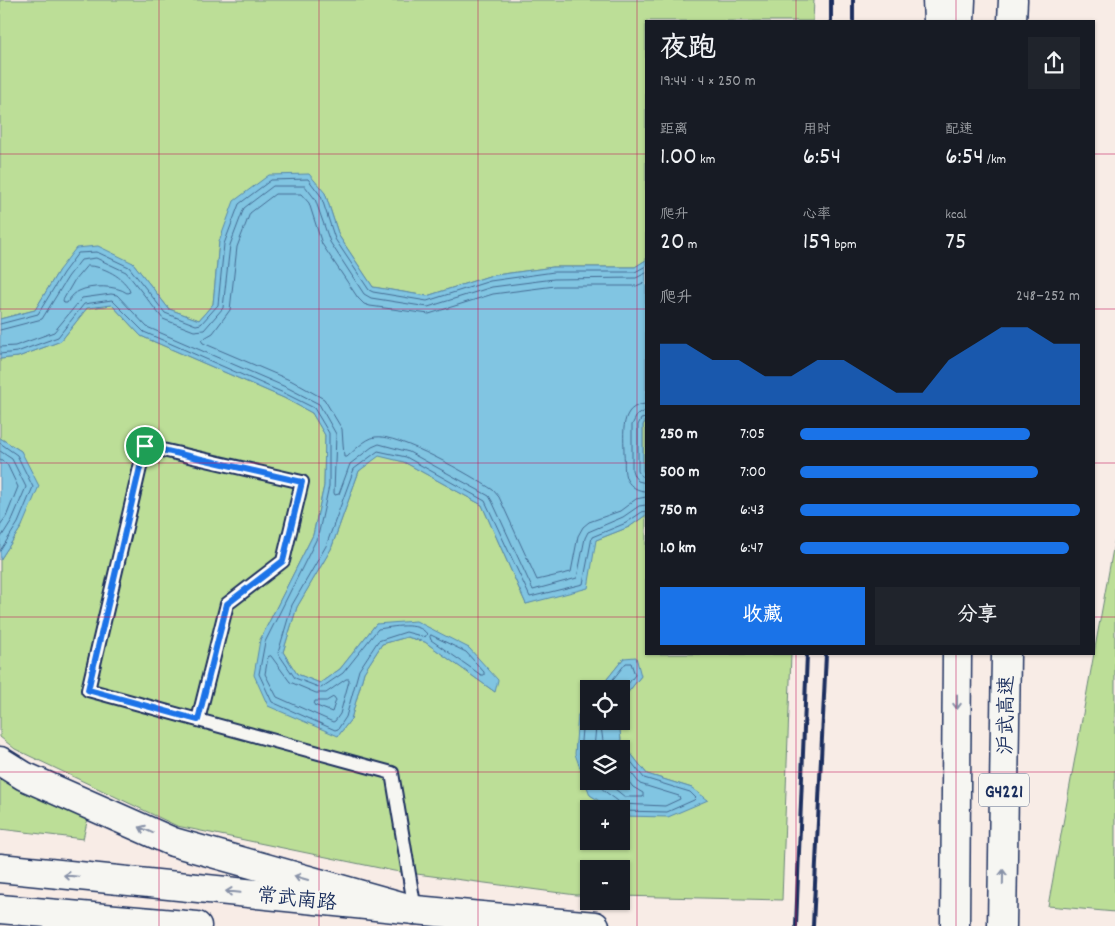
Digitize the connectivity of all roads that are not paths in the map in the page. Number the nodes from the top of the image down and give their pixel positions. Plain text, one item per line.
1 (937, 0) edge
2 (960, 0) edge
3 (1012, 0) edge
4 (938, 20) edge
5 (960, 20) edge
6 (1012, 20) edge
7 (958, 655) edge
8 (1006, 655) edge
9 (198, 720) junction
10 (0, 761) edge
11 (0, 868) edge
12 (0, 909) edge
13 (415, 910) junction
14 (197, 926) edge
15 (595, 926) edge
16 (955, 926) edge
17 (1002, 926) edge

1 - 4 main road
2 - 5 main road
3 - 6 main road
7 -> 16 main road, G4221
17 -> 8 main road, 沪武高速 / G4221
9 - 9 lane
9 - 13 lane
13 -> 10 main road
13 -> 11 main road, 常武南路
12 - 14 main road
13 - 15 main road, 常武南路

